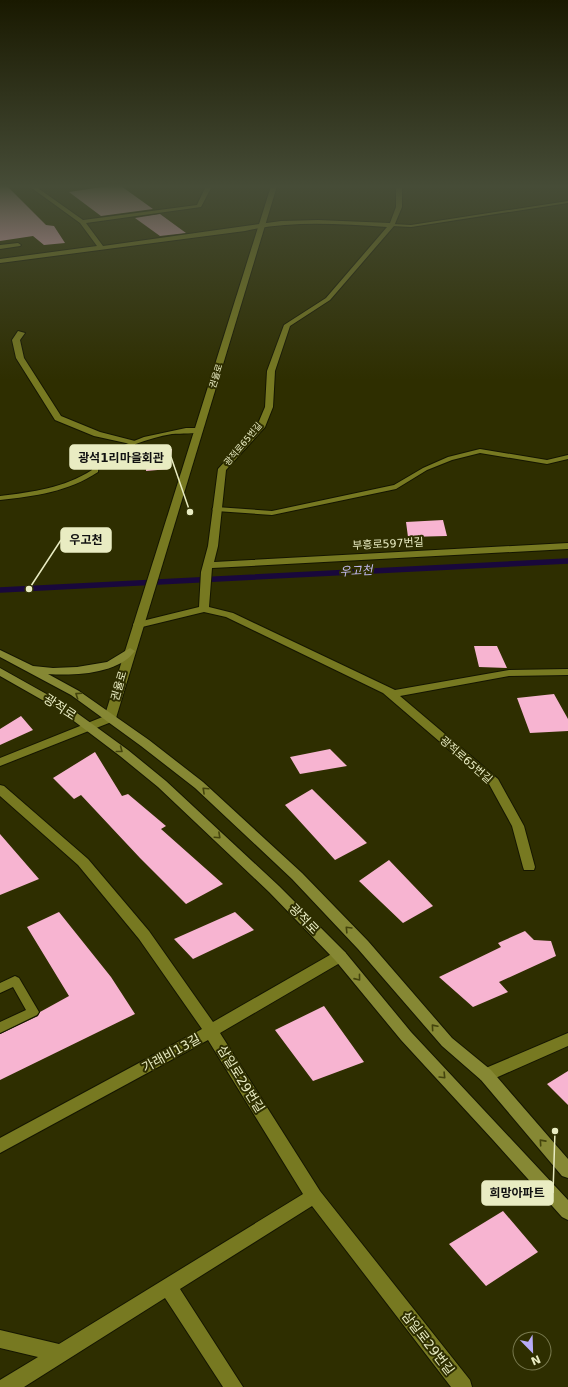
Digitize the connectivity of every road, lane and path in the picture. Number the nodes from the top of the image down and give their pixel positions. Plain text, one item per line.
1 (74, 251) edge
2 (255, 251) edge
3 (370, 251) edge
4 (0, 261) edge
5 (21, 333) dead end
6 (199, 430) junction
7 (132, 443) junction
8 (568, 457) edge
9 (0, 498) edge
10 (216, 509) junction
11 (568, 546) edge
12 (208, 568) junction
13 (204, 609) junction
14 (138, 625) junction
15 (130, 651) junction
16 (0, 653) edge
17 (19, 662) junction
18 (0, 671) edge
19 (568, 672) edge
20 (388, 691) junction
21 (110, 718) junction
22 (89, 727) junction
23 (0, 762) edge
24 (0, 789) edge
25 (529, 867) dead end
26 (340, 956) junction
27 (0, 988) edge
28 (0, 1028) edge
29 (211, 1031) junction
30 (568, 1039) edge
31 (486, 1075) junction
32 (0, 1146) edge
33 (568, 1171) edge
34 (314, 1196) junction
35 (568, 1212) edge
36 (168, 1287) junction
37 (0, 1339) edge
38 (61, 1354) junction
39 (7, 1387) edge
40 (234, 1387) edge
41 (462, 1387) edge

1 - 4 street
2 - 6 street, 권율로
3 - 10 street, 광적로65번길
5 - 7 street
6 - 7 lane
6 - 14 street, 권율로
7 - 9 lane
8 - 10 lane
10 - 12 street, 광적로65번길
11 - 12 street, 부흥로597번길
12 - 13 street, 광적로65번길
13 - 14 street, 광적로65번길
13 - 20 street, 광적로65번길
14 - 15 street, 권율로
15 - 17 main road
15 - 21 street, 권율로
16 - 17 main road, 광적로
21 -> 17 main road, 광적로
18 - 22 main road, 광적로
19 - 20 street, 광적로65번길
20 - 25 street, 광적로65번길
21 - 22 street
31 -> 21 main road, 광적로
22 - 23 street
22 -> 26 main road, 광적로
24 - 29 street, 삼일로29번길
26 - 29 street, 가래비13길
26 -> 35 main road, 광적로
27 - 28 lane
29 - 32 street, 가래비13길
29 - 34 street, 삼일로29번길
30 - 31 street
33 -> 31 main road, 광적로
34 - 36 street
34 - 41 street, 삼일로29번길
36 - 38 street
36 - 40 street
37 - 38 street
38 - 39 street

